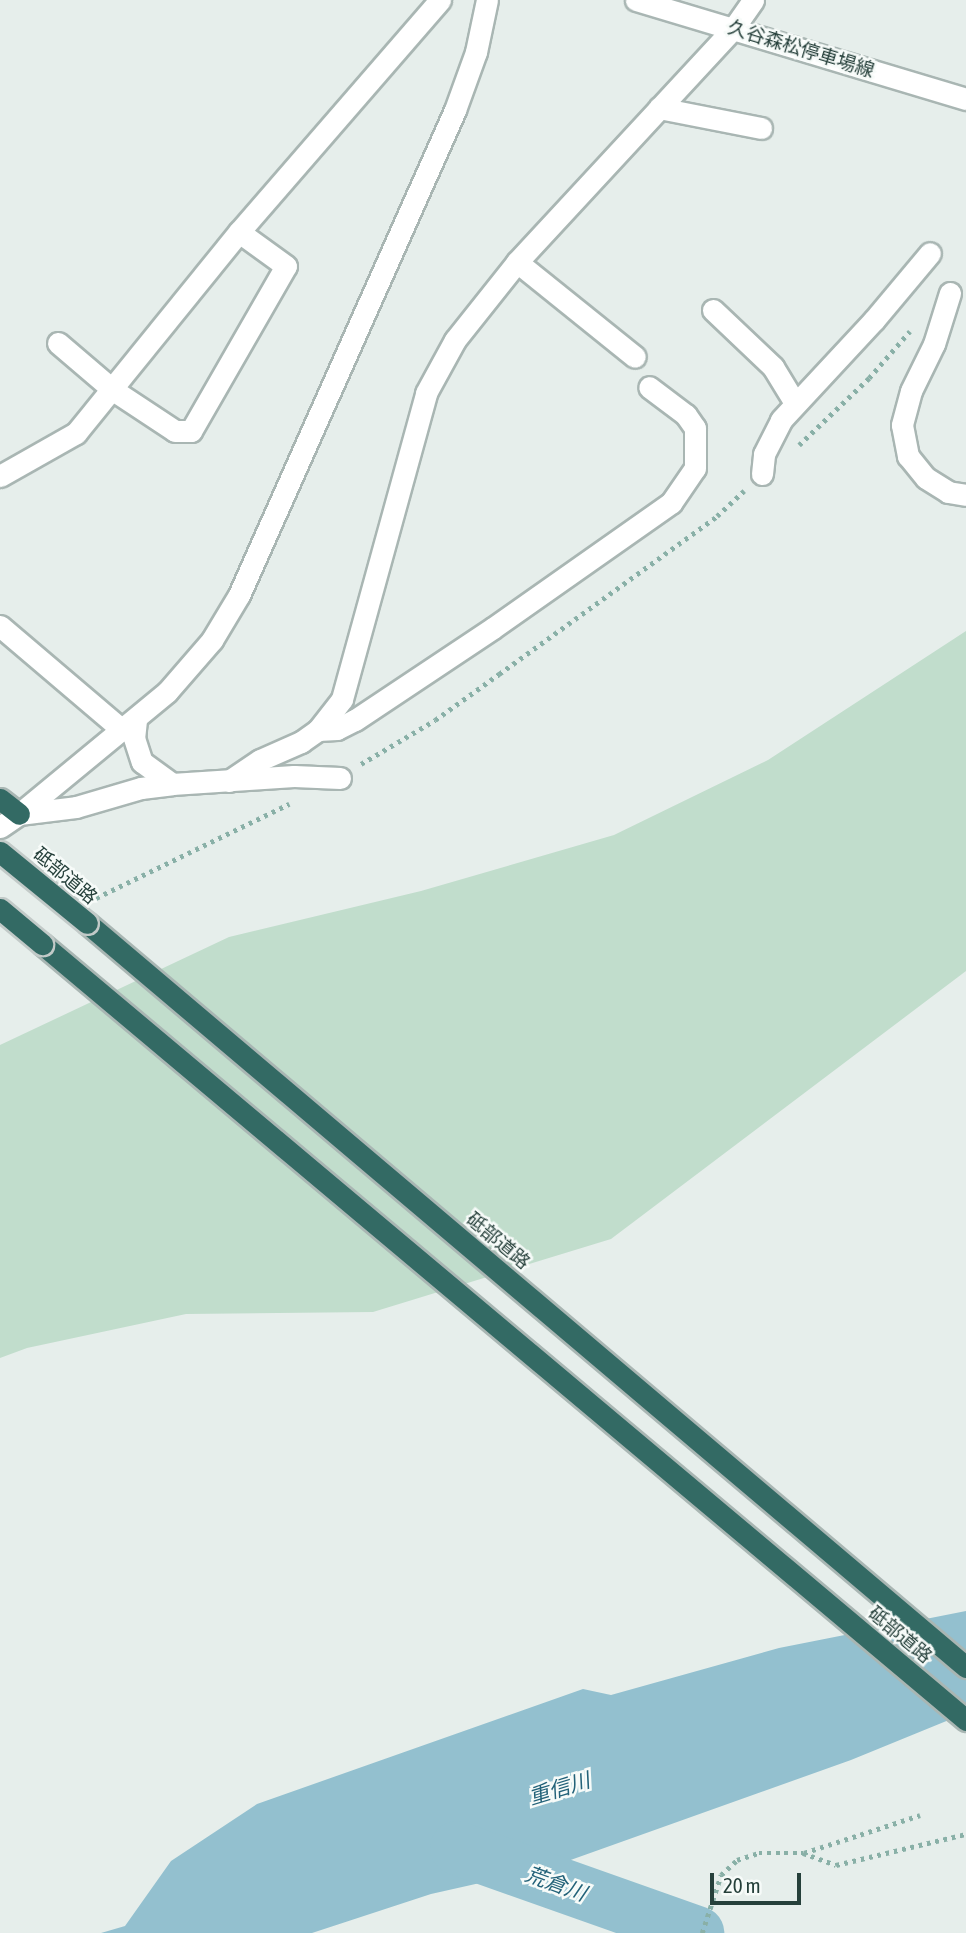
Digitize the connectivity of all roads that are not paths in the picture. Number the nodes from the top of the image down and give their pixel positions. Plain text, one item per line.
1 (440, 0) edge
2 (487, 0) edge
3 (636, 0) edge
4 (753, 0) edge
5 (733, 29) junction
6 (966, 99) edge
7 (659, 108) junction
8 (761, 128) dead end
9 (239, 232) junction
10 (930, 253) dead end
11 (517, 262) junction
12 (950, 293) dead end
13 (713, 310) dead end
14 (58, 343) dead end
15 (635, 357) dead end
16 (649, 387) dead end
17 (113, 390) junction
18 (795, 403) junction
19 (762, 474) dead end
20 (0, 476) edge
21 (966, 495) edge
22 (0, 626) edge
23 (129, 725) junction
24 (318, 730) junction
25 (340, 778) dead end
26 (229, 782) junction
27 (172, 784) junction
28 (0, 799) edge
29 (19, 814) junction
30 (0, 827) edge
31 (0, 852) edge
32 (0, 909) edge
33 (966, 1667) edge
34 (966, 1720) edge

1 - 9 street
2 - 23 street
3 - 5 street, 久谷森松停車場線
4 - 5 street
5 - 6 street, 久谷森松停車場線
5 - 7 street
7 - 8 street
7 - 11 street
9 - 17 street
9 - 17 street
10 - 18 street
11 - 15 street
11 - 24 street
12 - 21 street
13 - 18 street
14 - 17 street
16 - 24 street
17 - 20 street
18 - 19 street
22 - 23 street
23 - 27 street
23 - 29 street
24 - 26 street
25 - 26 street
26 - 27 street
27 - 29 street
28 - 29 highway
29 - 30 street
31 - 33 highway, 砥部道路, bridge
32 - 34 highway, 砥部道路, bridge

